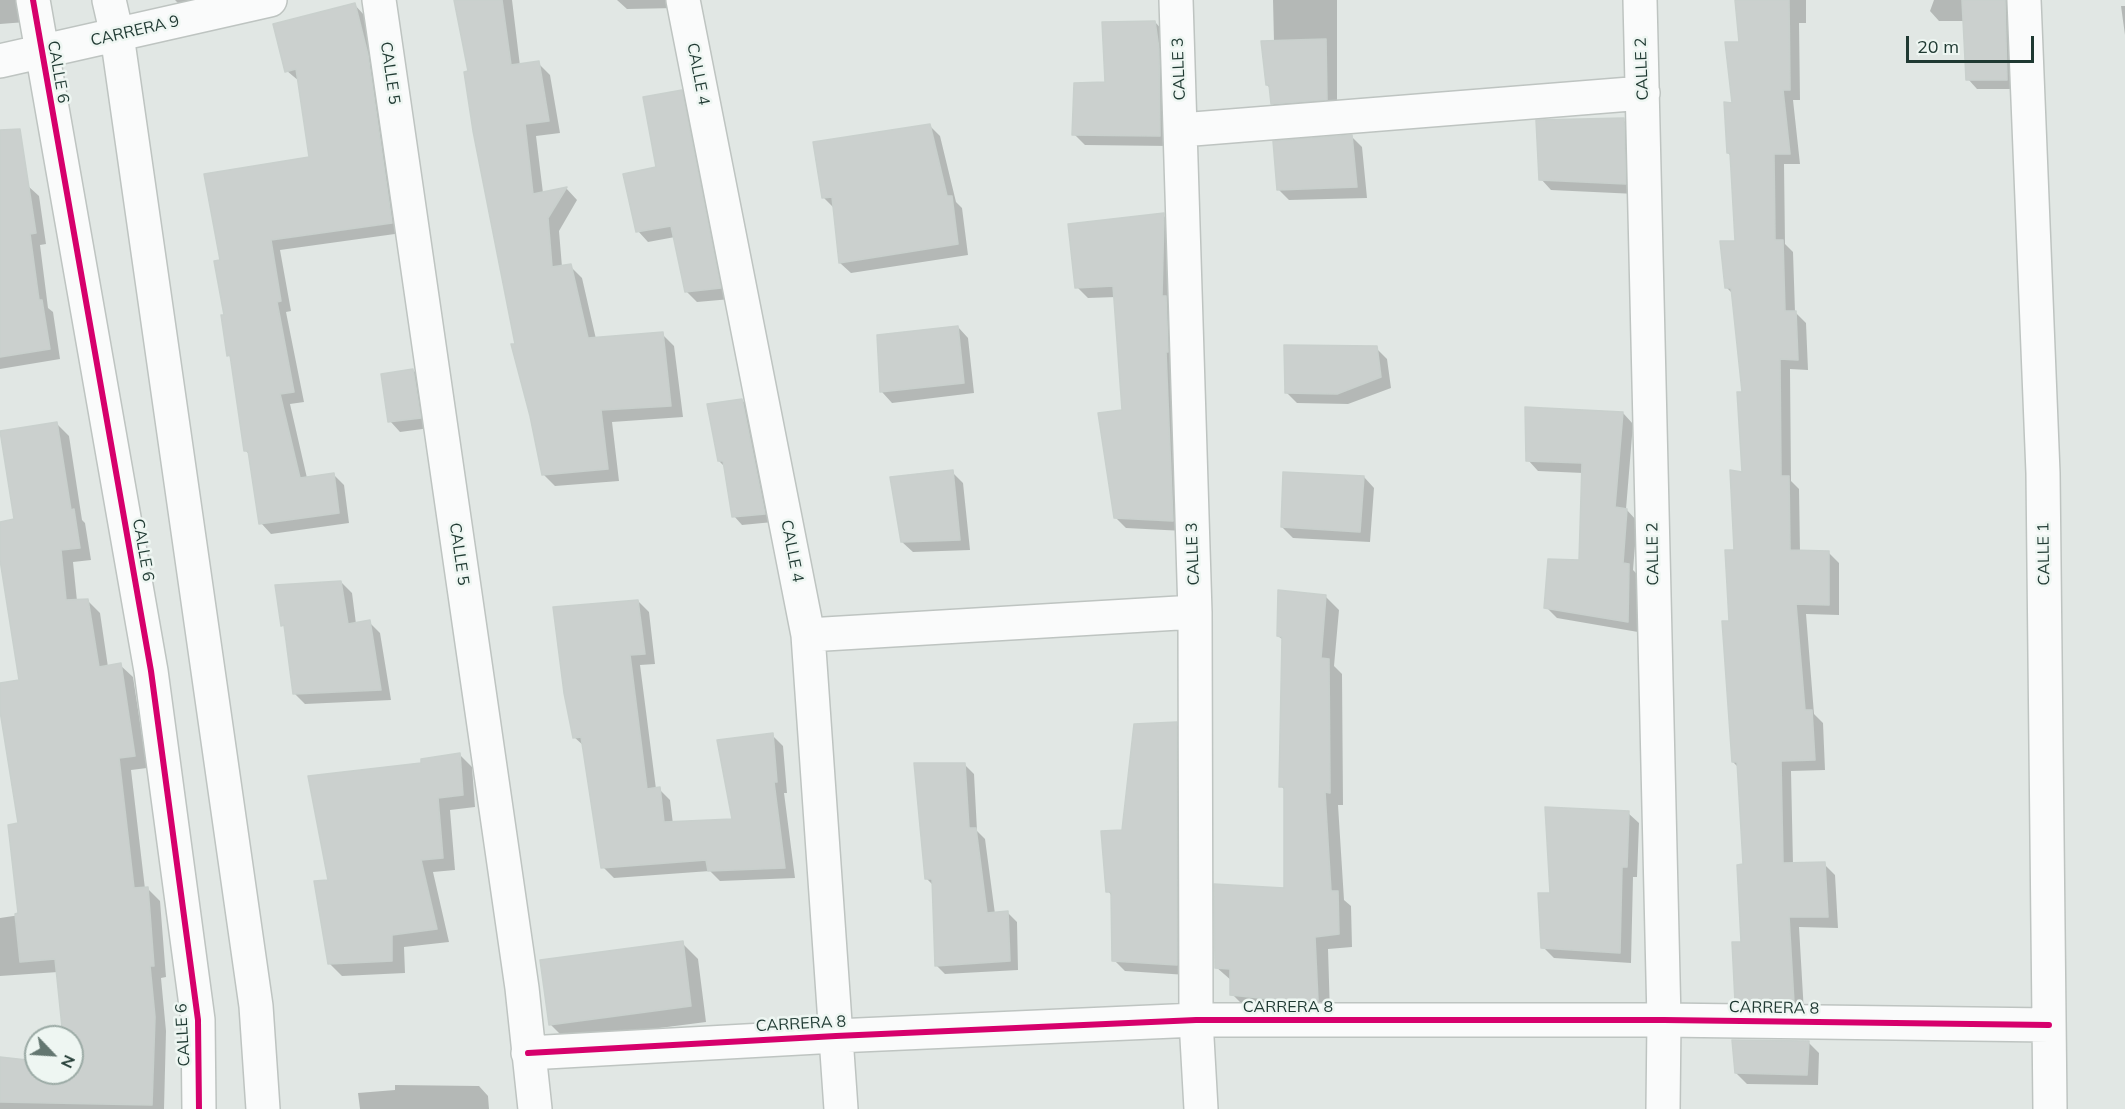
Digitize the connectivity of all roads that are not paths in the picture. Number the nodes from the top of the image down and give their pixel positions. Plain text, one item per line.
1 (33, 0) edge
2 (110, 0) edge
3 (270, 0) edge
4 (379, 0) edge
5 (683, 0) edge
6 (1176, 0) edge
7 (1640, 0) edge
8 (2024, 0) edge
9 (117, 35) junction
10 (41, 52) junction
11 (0, 61) edge
12 (1643, 93) junction
13 (1181, 129) junction
14 (1195, 612) junction
15 (808, 635) junction
16 (1196, 1020) junction
17 (1664, 1020) junction
18 (2049, 1025) junction
19 (836, 1036) junction
20 (528, 1053) junction
21 (199, 1109) edge
22 (263, 1109) edge
23 (535, 1109) edge
24 (841, 1109) edge
25 (1201, 1109) edge
26 (1664, 1109) edge
27 (2050, 1109) edge

1 - 10 street, CALLE 6
2 - 9 street
3 - 9 street, CARRERA 9
4 - 20 street, CALLE 5
5 - 15 street, CALLE 4
6 - 13 street, CALLE 3
7 - 12 street, CALLE 2
8 - 18 street, CALLE 1
9 - 10 street, CARRERA 9
9 - 22 street
10 - 11 street, CARRERA 9
10 - 21 street, CALLE 6
12 - 13 street
12 - 17 street, CALLE 2
13 - 14 street, CALLE 3
14 - 15 street
14 - 16 street, CALLE 3
15 - 19 street, CALLE 4
16 - 17 street, CARRERA 8
16 - 19 street, CARRERA 8
16 - 25 street, CALLE 3
17 - 18 street, CARRERA 8
17 - 26 street, CALLE 2
18 - 27 street, CALLE 1
19 - 20 street, CARRERA 8
19 - 24 street, CALLE 4
20 - 23 street, CALLE 5

